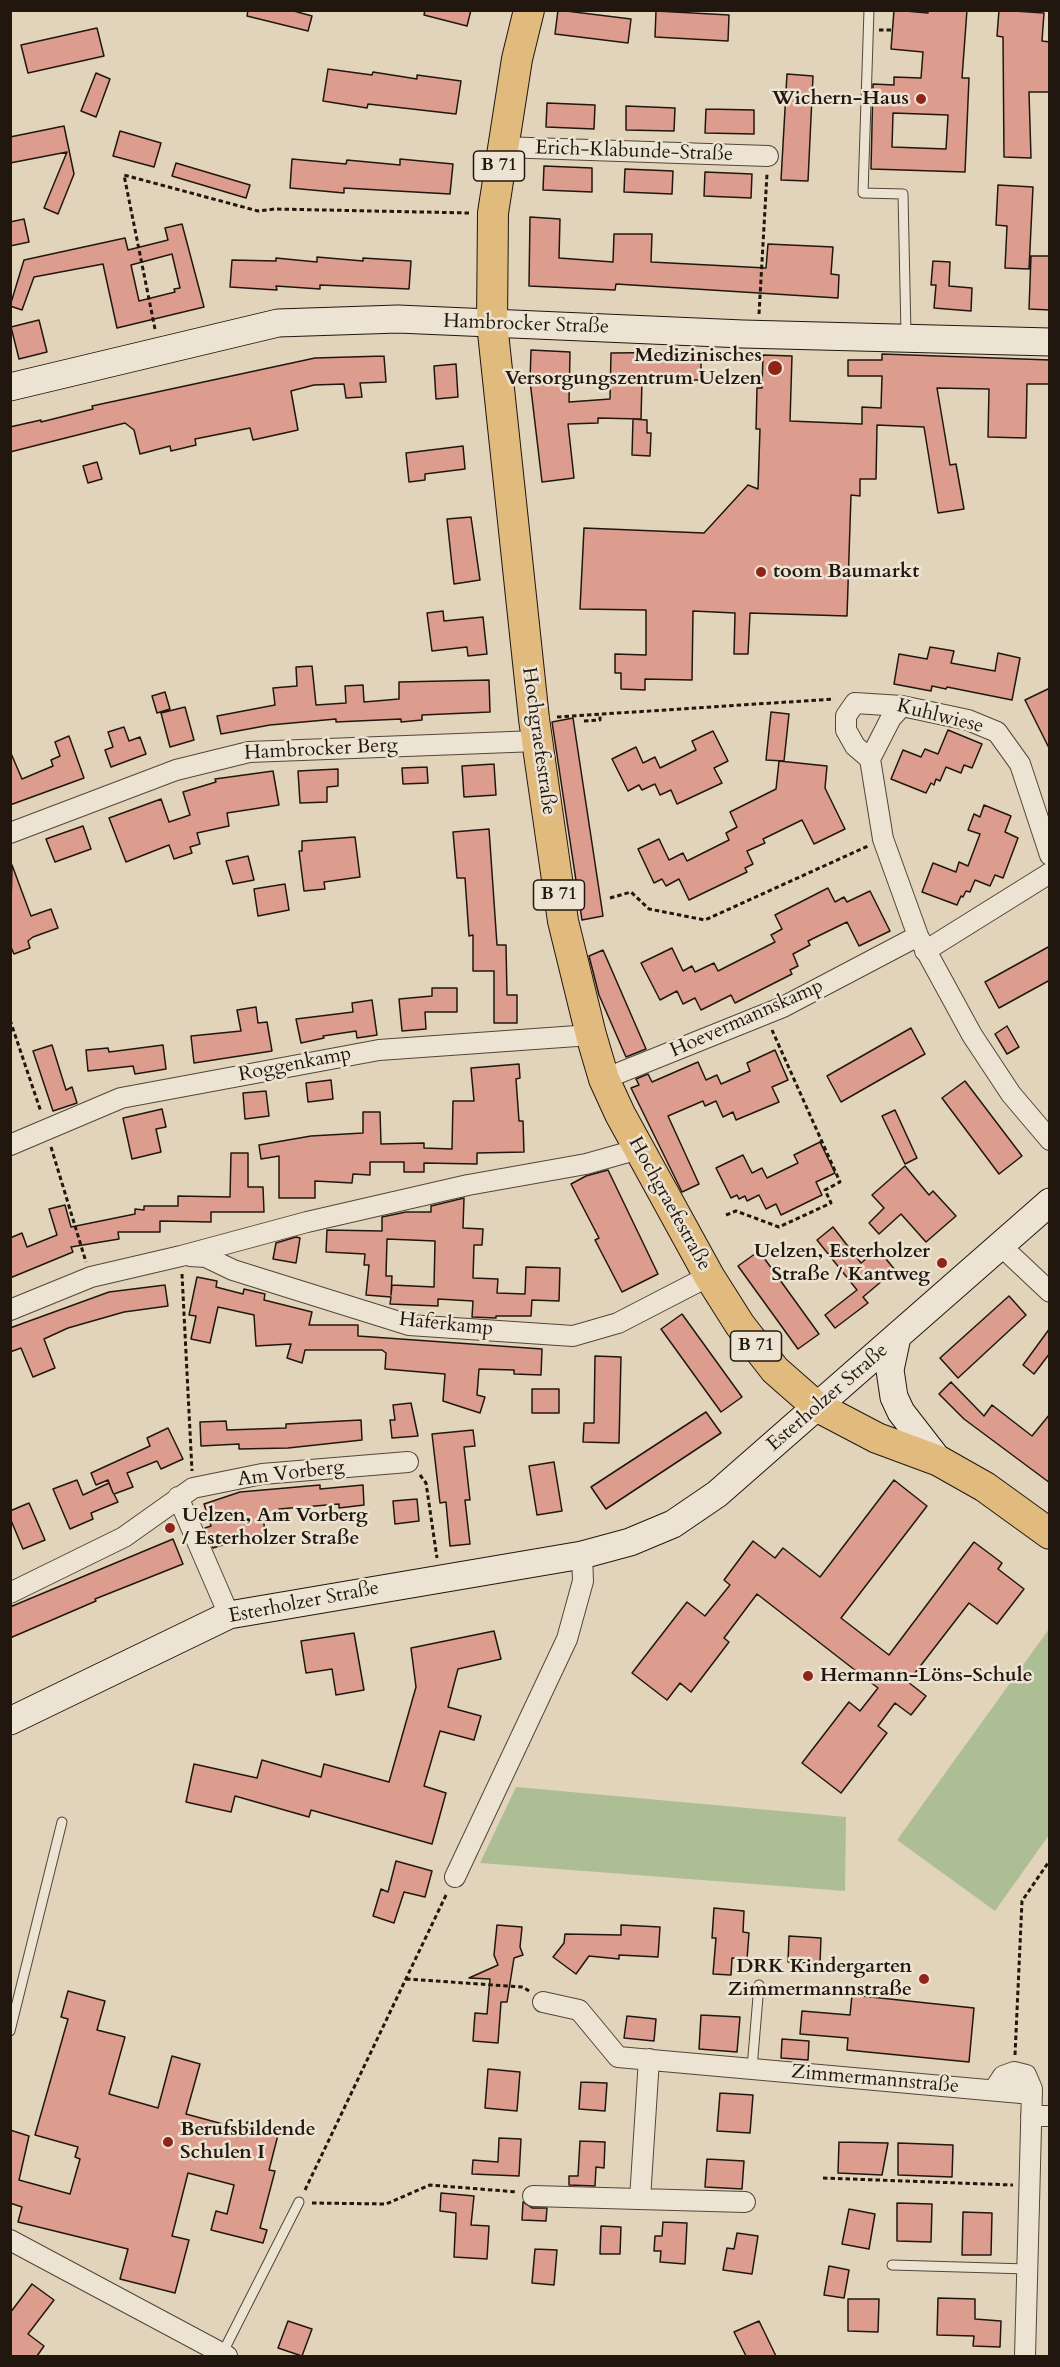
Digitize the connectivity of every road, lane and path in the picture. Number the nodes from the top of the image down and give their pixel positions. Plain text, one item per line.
1 (529, 10) edge
2 (868, 10) edge
3 (501, 147) junction
4 (768, 156) joint
5 (493, 213) junction
6 (492, 323) junction
7 (758, 334) junction
8 (906, 338) junction
9 (1050, 342) edge
10 (160, 351) junction
11 (10, 387) edge
12 (855, 703) junction
13 (902, 706) junction
14 (600, 715) junction
15 (584, 721) dead end
16 (536, 730) junction
17 (870, 759) junction
18 (10, 833) edge
19 (883, 839) junction
20 (1050, 855) edge
21 (1050, 873) edge
22 (610, 898) dead end
23 (922, 944) junction
24 (765, 1015) junction
25 (591, 1035) junction
26 (604, 1079) junction
27 (1050, 1140) edge
28 (10, 1145) edge
29 (639, 1149) junction
30 (1050, 1202) edge
31 (726, 1215) dead end
32 (1000, 1245) junction
33 (181, 1256) junction
34 (709, 1276) junction
35 (1050, 1292) edge
36 (10, 1310) edge
37 (897, 1337) junction
38 (816, 1406) junction
39 (939, 1461) junction
40 (408, 1462) joint
41 (185, 1493) junction
42 (1050, 1533) edge
43 (582, 1555) junction
44 (439, 1578) junction
45 (10, 1593) edge
46 (229, 1615) junction
47 (10, 1720) edge
48 (62, 1822) dead end
49 (1050, 1860) edge
50 (455, 1877) joint
51 (406, 1979) junction
52 (759, 1985) dead end
53 (543, 2002) joint
54 (10, 2031) edge
55 (649, 2059) junction
56 (752, 2068) junction
57 (1014, 2072) junction
58 (997, 2091) junction
59 (1032, 2094) junction
60 (1040, 2116) edge
61 (824, 2178) dead end
62 (1029, 2186) junction
63 (533, 2196) joint
64 (640, 2199) junction
65 (299, 2202) junction
66 (745, 2202) dead end
67 (10, 2240) edge
68 (892, 2265) dead end
69 (1027, 2269) junction
70 (224, 2355) edge
71 (1025, 2356) edge

1 - 3 main road, Hochgraefestraße / B 71
2 - 8 lane
3 - 4 street, Erich-Klabunde-Straße
3 - 5 main road, Hochgraefestraße / B 71
4 - 7 path
5 - 6 main road, Hochgraefestraße / B 71
5 - 10 path
6 - 7 street, Hambrocker Straße
6 - 10 street, Hambrocker Straße
6 - 16 main road, Hochgraefestraße / B 71
7 - 8 street, Hambrocker Straße
8 - 9 street, Hambrocker Straße
10 - 11 street, Hambrocker Straße
12 - 13 street, Kuhlwiese
12 - 14 path
12 - 17 street
13 - 17 street
13 - 20 street, Kuhlwiese
14 - 15 path
14 - 16 path
16 - 18 street, Hambrocker Berg
16 - 25 main road, Hochgraefestraße / B 71
17 - 19 street
19 - 22 path
19 - 23 street
21 - 23 street
23 - 24 street, Hoevermannskamp
23 - 27 street
24 - 26 street, Hoevermannskamp
24 - 31 path
25 - 26 main road, Hochgraefestraße / B 71
25 - 28 street, Roggenkamp
26 - 29 main road, Hochgraefestraße / B 71
29 - 33 street, Haferkamp
29 - 34 main road, Hochgraefestraße / B 71
30 - 32 street, Esterholzer Straße
32 - 35 street
32 - 37 street, Esterholzer Straße
33 - 34 street, Haferkamp
33 - 36 street, Haferkamp
33 - 41 path
34 - 38 main road, Hochgraefestraße / B 71
37 - 38 street, Esterholzer Straße
37 - 39 street, B 71
38 - 39 main road, B 71
38 - 43 street, Esterholzer Straße
39 - 42 main road, B 71
40 - 41 street, Am Vorberg
40 - 44 path
41 - 45 street, Am Vorberg
41 - 46 street
43 - 44 street, Esterholzer Straße
43 - 50 street
44 - 46 street, Esterholzer Straße
46 - 47 street, Esterholzer Straße
48 - 54 lane
49 - 57 path
50 - 51 path
51 - 53 path
51 - 65 path
52 - 56 lane
53 - 55 street, Zimmermannstraße
55 - 56 street, Zimmermannstraße
55 - 64 street
56 - 58 street, Zimmermannstraße
57 - 58 street
57 - 59 street
58 - 59 street, Zimmermannstraße
59 - 60 street
60 - 62 street
61 - 62 path
62 - 69 street
63 - 64 street
63 - 65 path
64 - 66 street
65 - 70 lane
67 - 70 street
68 - 69 lane
69 - 71 street

